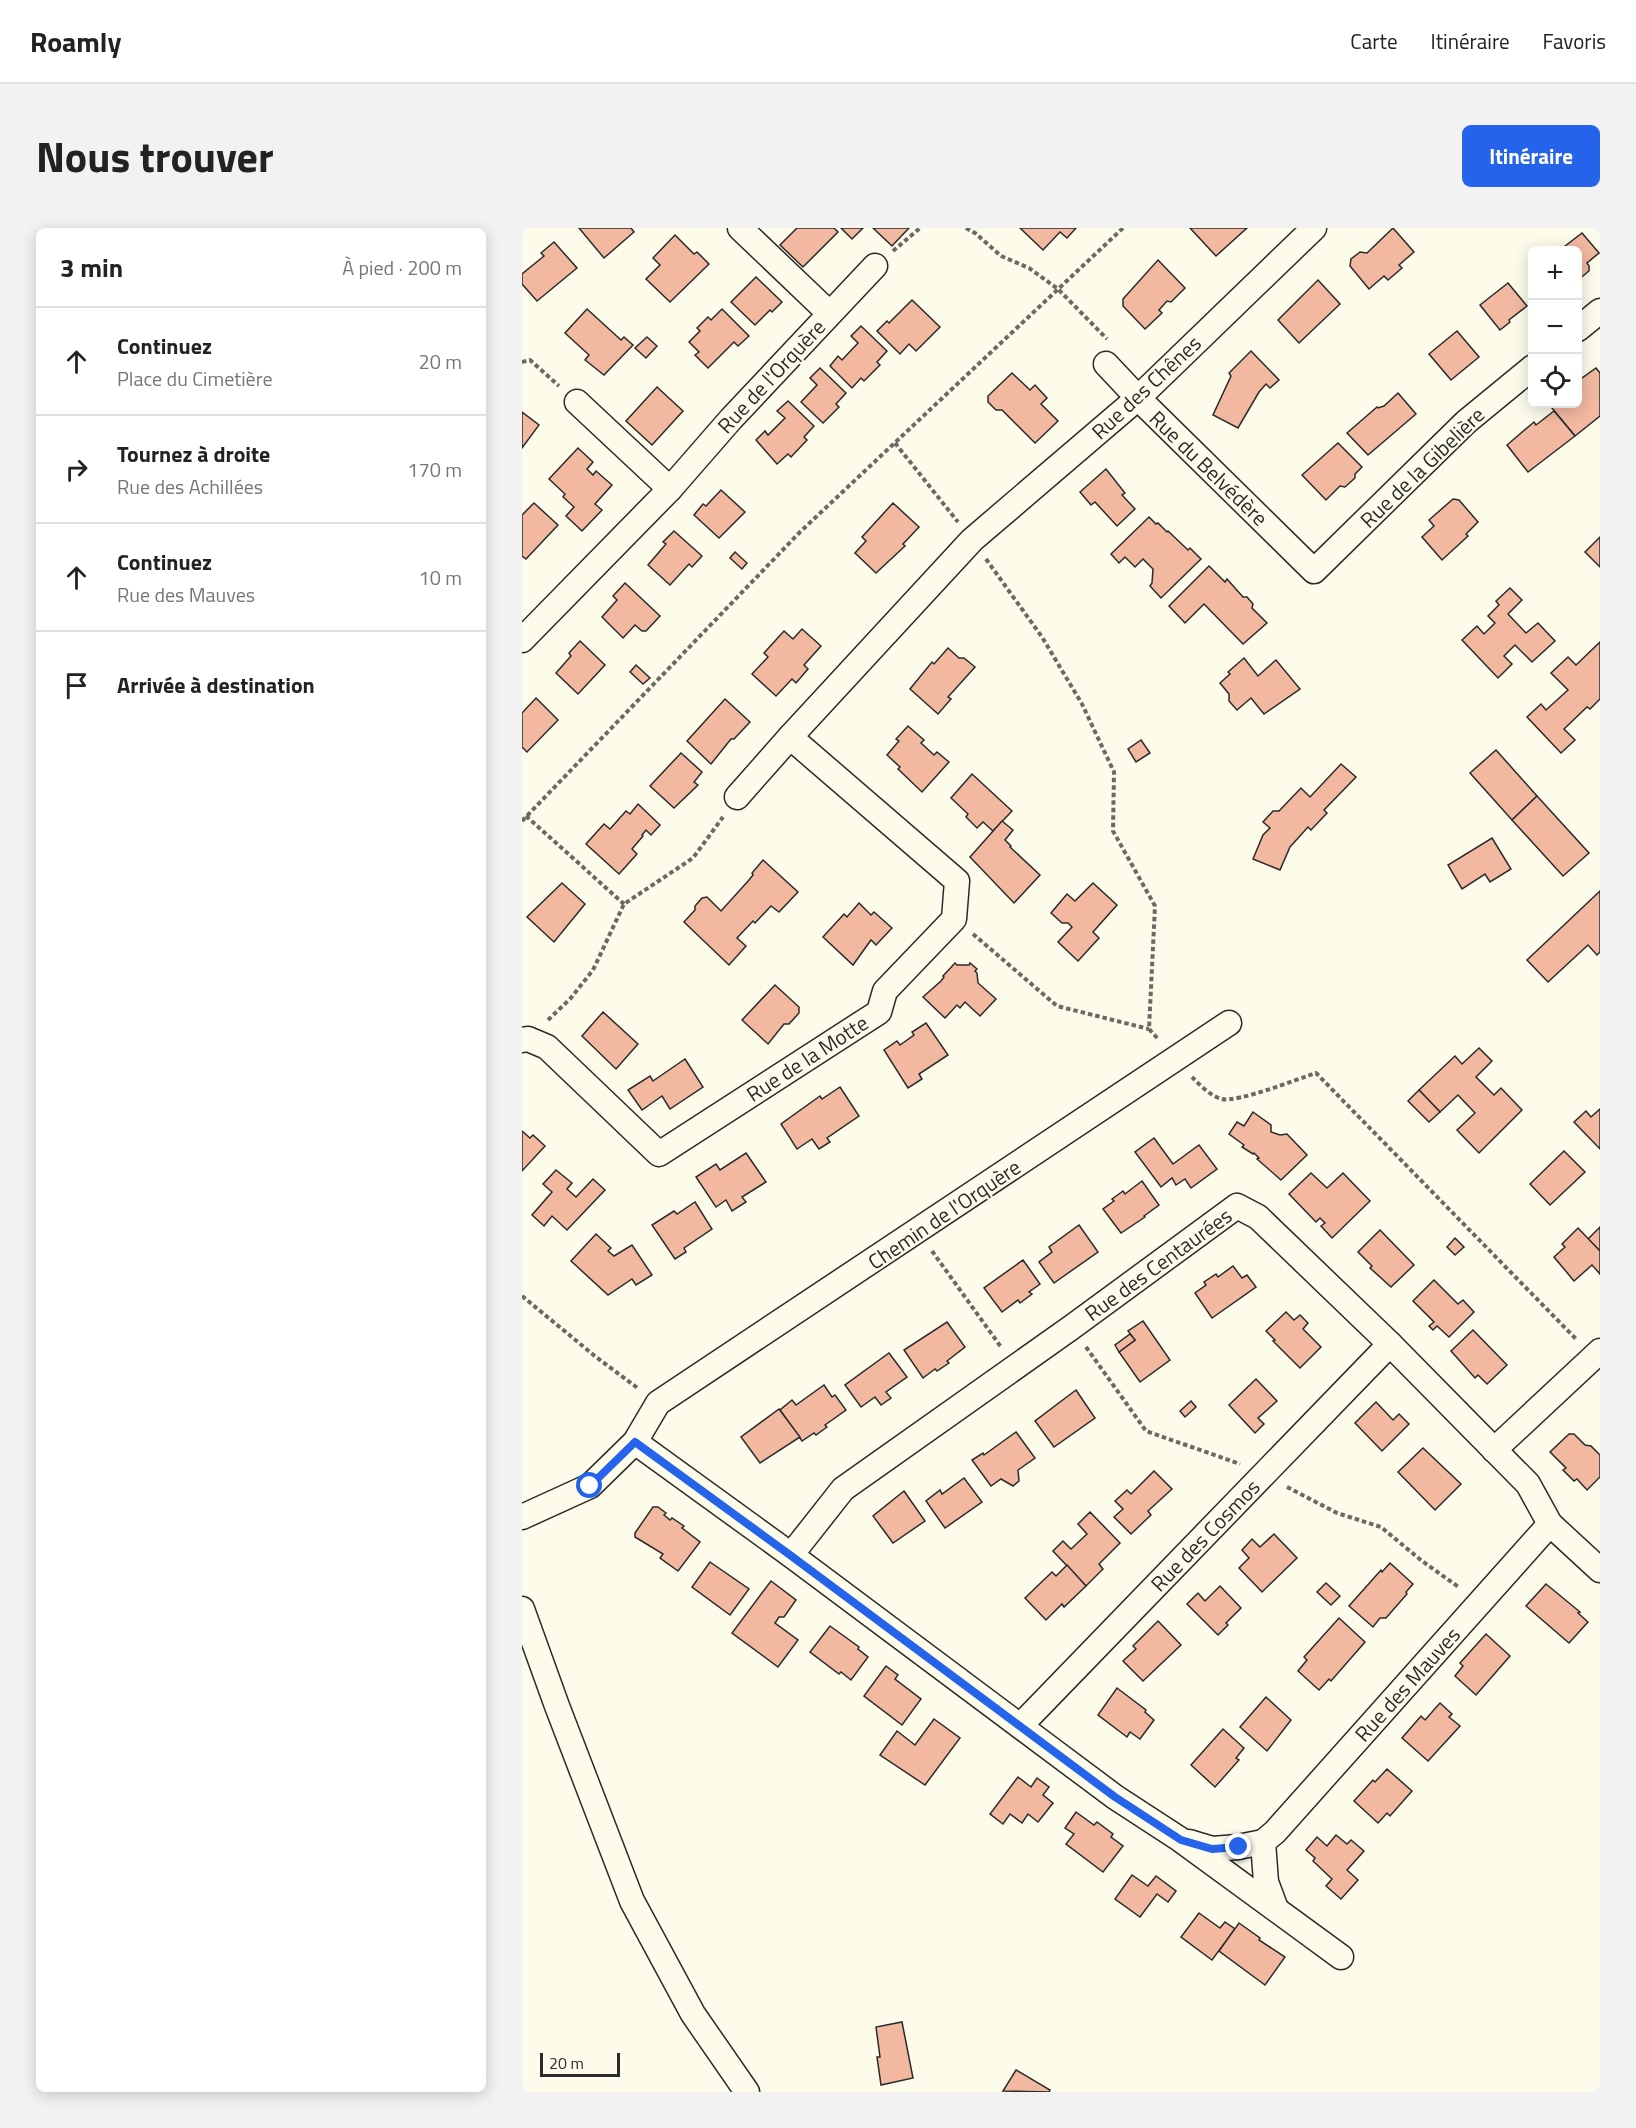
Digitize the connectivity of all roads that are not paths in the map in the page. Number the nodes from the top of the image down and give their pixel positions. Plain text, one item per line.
1 (740, 228) edge
2 (1314, 228) edge
3 (875, 266) road end
4 (1600, 311) edge
5 (829, 313) junction
6 (1582, 326) edge
7 (1109, 353) road end
8 (1528, 371) edge
9 (1138, 398) junction
10 (577, 402) road end
11 (670, 489) junction
12 (1314, 571) joint
13 (522, 640) edge
14 (790, 737) junction
15 (737, 797) road end
16 (1229, 1023) dead end
17 (525, 1039) edge
18 (1390, 1344) junction
19 (1597, 1354) edge
20 (635, 1442) junction
21 (1494, 1450) junction
22 (522, 1517) edge
23 (1550, 1524) junction
24 (790, 1555) junction
25 (1600, 1570) edge
26 (522, 1609) edge
27 (1020, 1726) junction
28 (1181, 1840) junction
29 (1263, 1842) junction
30 (1276, 1909) junction
31 (1341, 1957) dead end
32 (747, 2092) edge

1 - 5 street
2 - 9 street, Rue des Chênes
3 - 5 street, Rue de l'Orquère
4 - 6 street
5 - 11 street, Rue de l'Orquère
7 - 9 street, Rue du Belvédère
8 - 12 street, Rue de la Gibelière
9 - 12 street, Rue du Belvédère
9 - 14 street, Rue des Chênes
10 - 11 street
11 - 13 street, Rue de l'Orquère
14 - 15 street
14 - 17 street, Rue de la Motte
16 - 20 street, Chemin de l'Orquère
18 - 21 street, Rue des Centaurées
18 - 24 street, Rue des Centaurées
18 - 27 street, Rue des Cosmos
19 - 21 street
20 - 22 street
20 - 24 street
21 - 23 street, Rue des Centaurées
23 - 25 street, Rue des Centaurées
23 - 29 street, Rue des Mauves
24 - 27 street
26 - 32 street
27 - 28 street
28 - 29 street
28 - 30 street
29 - 30 street
30 - 31 street

